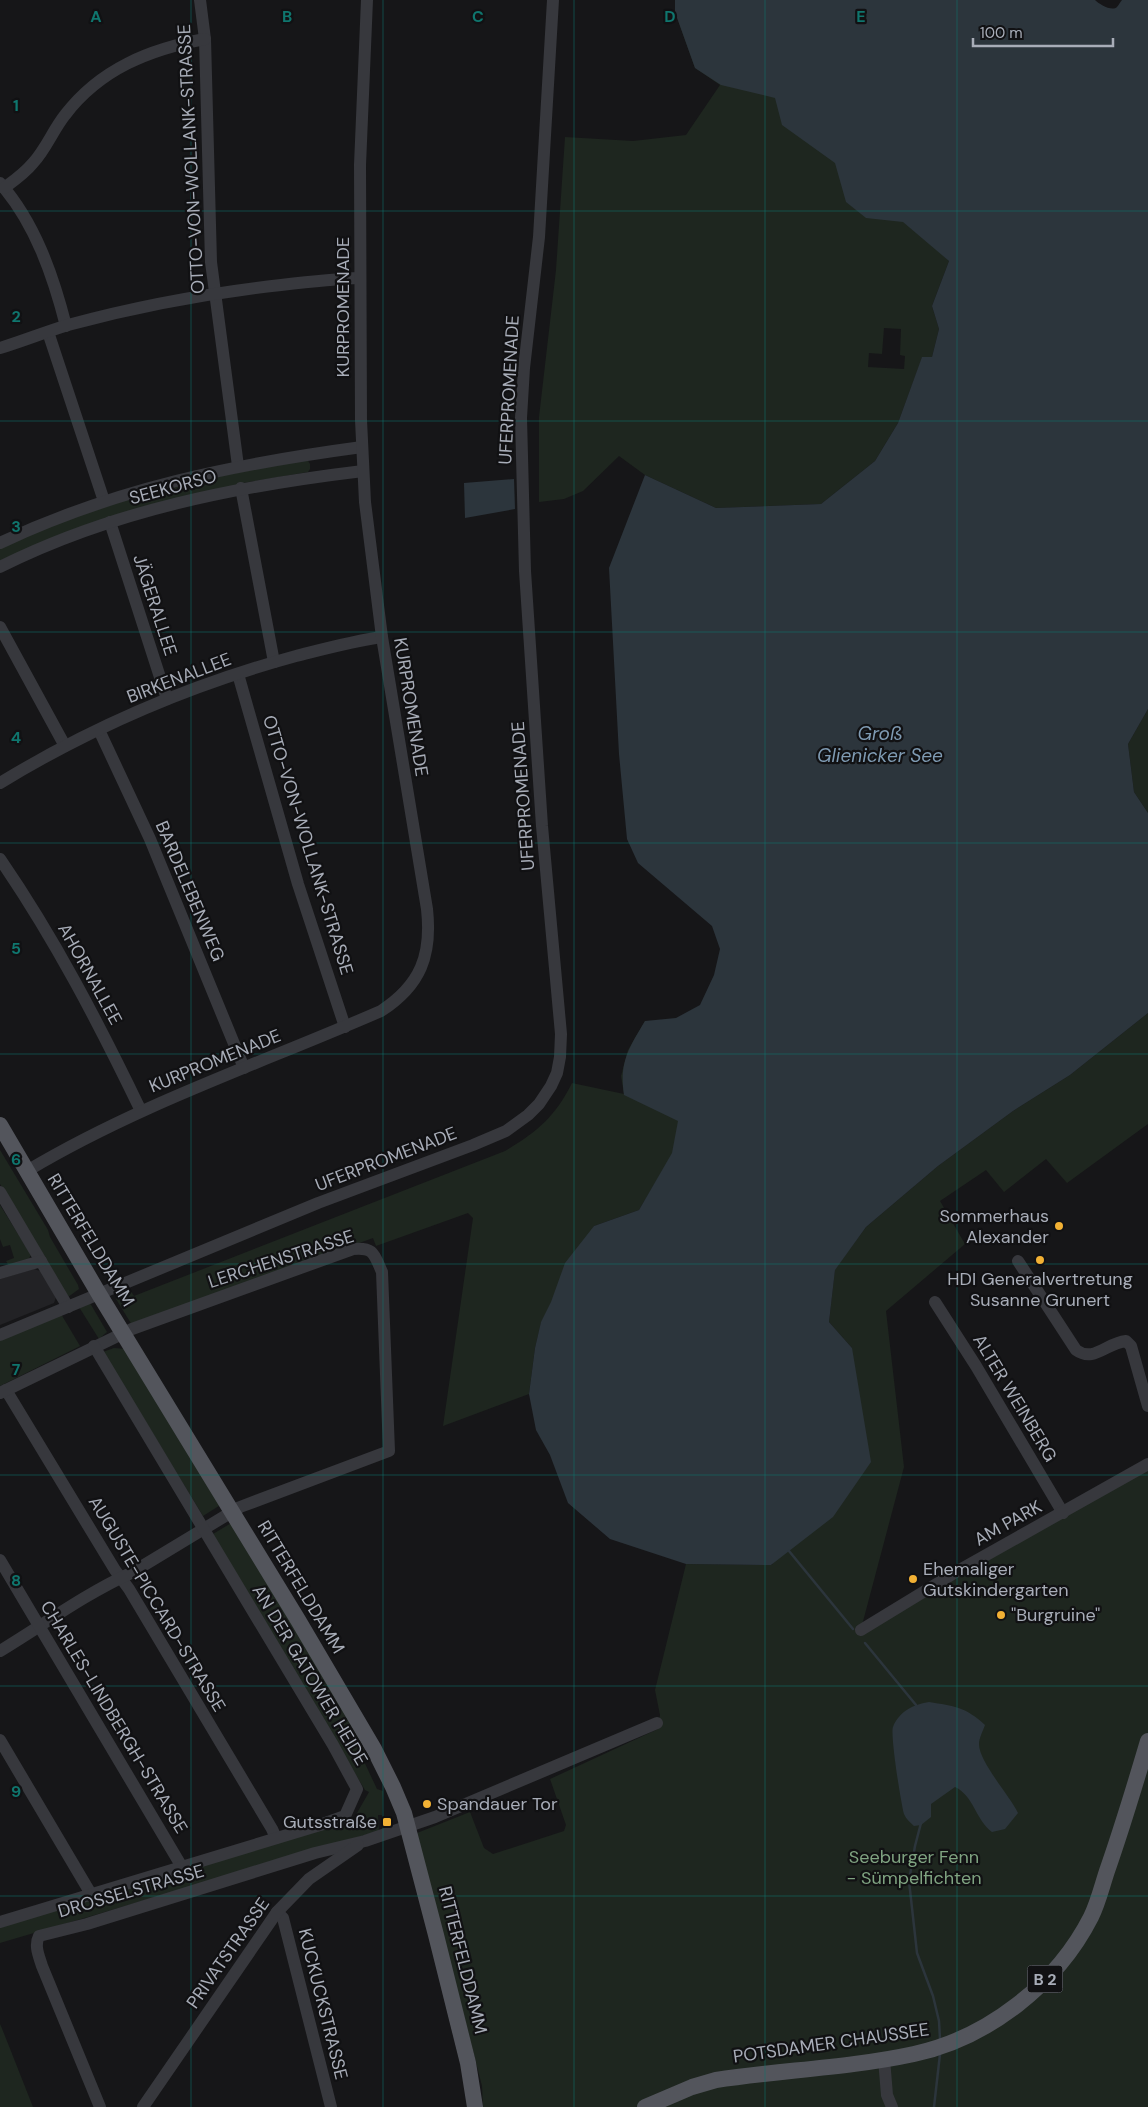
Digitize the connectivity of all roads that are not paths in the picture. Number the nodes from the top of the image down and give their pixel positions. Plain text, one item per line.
1 (200, 0) edge
2 (367, 0) edge
3 (553, 0) edge
4 (205, 39) junction
5 (2, 185) edge
6 (360, 278) junction
7 (214, 294) junction
8 (66, 326) junction
9 (48, 332) junction
10 (0, 348) edge
11 (362, 447) junction
12 (238, 466) junction
13 (363, 471) junction
14 (241, 488) junction
15 (104, 501) junction
16 (110, 522) junction
17 (0, 543) edge
18 (0, 567) edge
19 (0, 627) edge
20 (382, 637) junction
21 (274, 662) junction
22 (238, 674) junction
23 (167, 699) junction
24 (99, 730) junction
25 (65, 746) junction
26 (0, 782) edge
27 (0, 859) edge
28 (345, 1027) junction
29 (244, 1068) junction
30 (141, 1111) junction
31 (0, 1126) edge
32 (27, 1171) junction
33 (0, 1192) edge
34 (41, 1261) junction
35 (1018, 1261) dead end
36 (0, 1273) edge
37 (99, 1294) junction
38 (935, 1302) dead end
39 (68, 1307) junction
40 (123, 1334) junction
41 (0, 1335) edge
42 (94, 1346) junction
43 (3, 1392) edge
44 (1148, 1406) edge
45 (1148, 1464) edge
46 (232, 1511) junction
47 (1063, 1513) junction
48 (203, 1529) junction
49 (0, 1560) edge
50 (120, 1578) junction
51 (40, 1627) junction
52 (860, 1630) dead end
53 (0, 1651) edge
54 (657, 1723) dead end
55 (0, 1740) edge
56 (1148, 1741) edge
57 (407, 1825) junction
58 (276, 1838) junction
59 (364, 1841) junction
60 (182, 1867) junction
61 (91, 1894) junction
62 (277, 1912) junction
63 (0, 1922) edge
64 (884, 2059) junction
65 (100, 2107) edge
66 (143, 2107) edge
67 (331, 2107) edge
68 (475, 2107) edge
69 (645, 2107) edge
70 (892, 2107) edge

1 - 4 street, OTTO-VON-WOLLANK-STRASSE
2 - 6 street, KURPROMENADE
3 - 37 street, UFERPROMENADE
4 - 5 street
4 - 7 street, OTTO-VON-WOLLANK-STRASSE
5 - 8 street
6 - 7 street
6 - 11 street, KURPROMENADE
7 - 8 street
7 - 12 street, OTTO-VON-WOLLANK-STRASSE
8 - 9 street
9 - 10 street
9 - 15 street
11 - 12 street, SEEKORSO
11 - 13 street, KURPROMENADE
12 - 15 street, SEEKORSO
13 - 14 street, SEEKORSO
13 - 20 street, KURPROMENADE
14 - 16 street, SEEKORSO
14 - 21 street
15 - 17 street, SEEKORSO
16 - 18 street, SEEKORSO
16 - 23 street, JÄGERALLEE
19 - 25 street
20 - 21 street, BIRKENALLEE
20 - 28 street, KURPROMENADE
21 - 22 street, BIRKENALLEE
22 - 23 street, BIRKENALLEE
22 - 28 street, OTTO-VON-WOLLANK-STRASSE
23 - 24 street, BIRKENALLEE
24 - 25 street, BIRKENALLEE
24 - 29 street, BARDELEBENWEG
25 - 26 street, BIRKENALLEE
27 - 30 street, AHORNALLEE
28 - 29 street, KURPROMENADE
29 - 30 street, KURPROMENADE
30 - 32 street, KURPROMENADE
31 - 32 main road, RITTERFELDDAMM
32 - 37 main road, RITTERFELDDAMM
33 - 34 street
34 - 36 street
34 - 39 street
35 - 44 street
37 - 39 street, UFERPROMENADE
37 - 40 main road, RITTERFELDDAMM
38 - 47 street, ALTER WEINBERG
39 - 41 street, UFERPROMENADE
40 - 42 street, LERCHENSTRASSE
40 - 46 main road, RITTERFELDDAMM
40 - 46 street, LERCHENSTRASSE
42 - 43 street, LERCHENSTRASSE
42 - 48 street, AN DER GATOWER HEIDE
43 - 50 street, AUGUSTE-PICCARD-STRASSE
45 - 47 street, AM PARK
46 - 48 street
46 - 57 main road, RITTERFELDDAMM
47 - 52 street, AM PARK
48 - 50 street
48 - 58 street, AN DER GATOWER HEIDE
49 - 51 street, CHARLES-LINDBERGH-STRASSE
50 - 51 street
50 - 58 street, AUGUSTE-PICCARD-STRASSE
51 - 53 street
51 - 60 street, CHARLES-LINDBERGH-STRASSE
54 - 57 street
55 - 61 street
56 - 64 main road, POTSDAMER CHAUSSEE / B 2
57 - 59 street, DROSSELSTRASSE
57 - 68 main road, RITTERFELDDAMM
58 - 60 street, AN DER GATOWER HEIDE
59 - 62 street, PRIVATSTRASSE
59 - 65 street, DROSSELSTRASSE
60 - 61 street, AN DER GATOWER HEIDE
61 - 63 street, AN DER GATOWER HEIDE
62 - 66 street, PRIVATSTRASSE
62 - 67 street, KUCKUCKSTRASSE
64 - 69 main road, POTSDAMER CHAUSSEE / B 2
64 - 70 street

